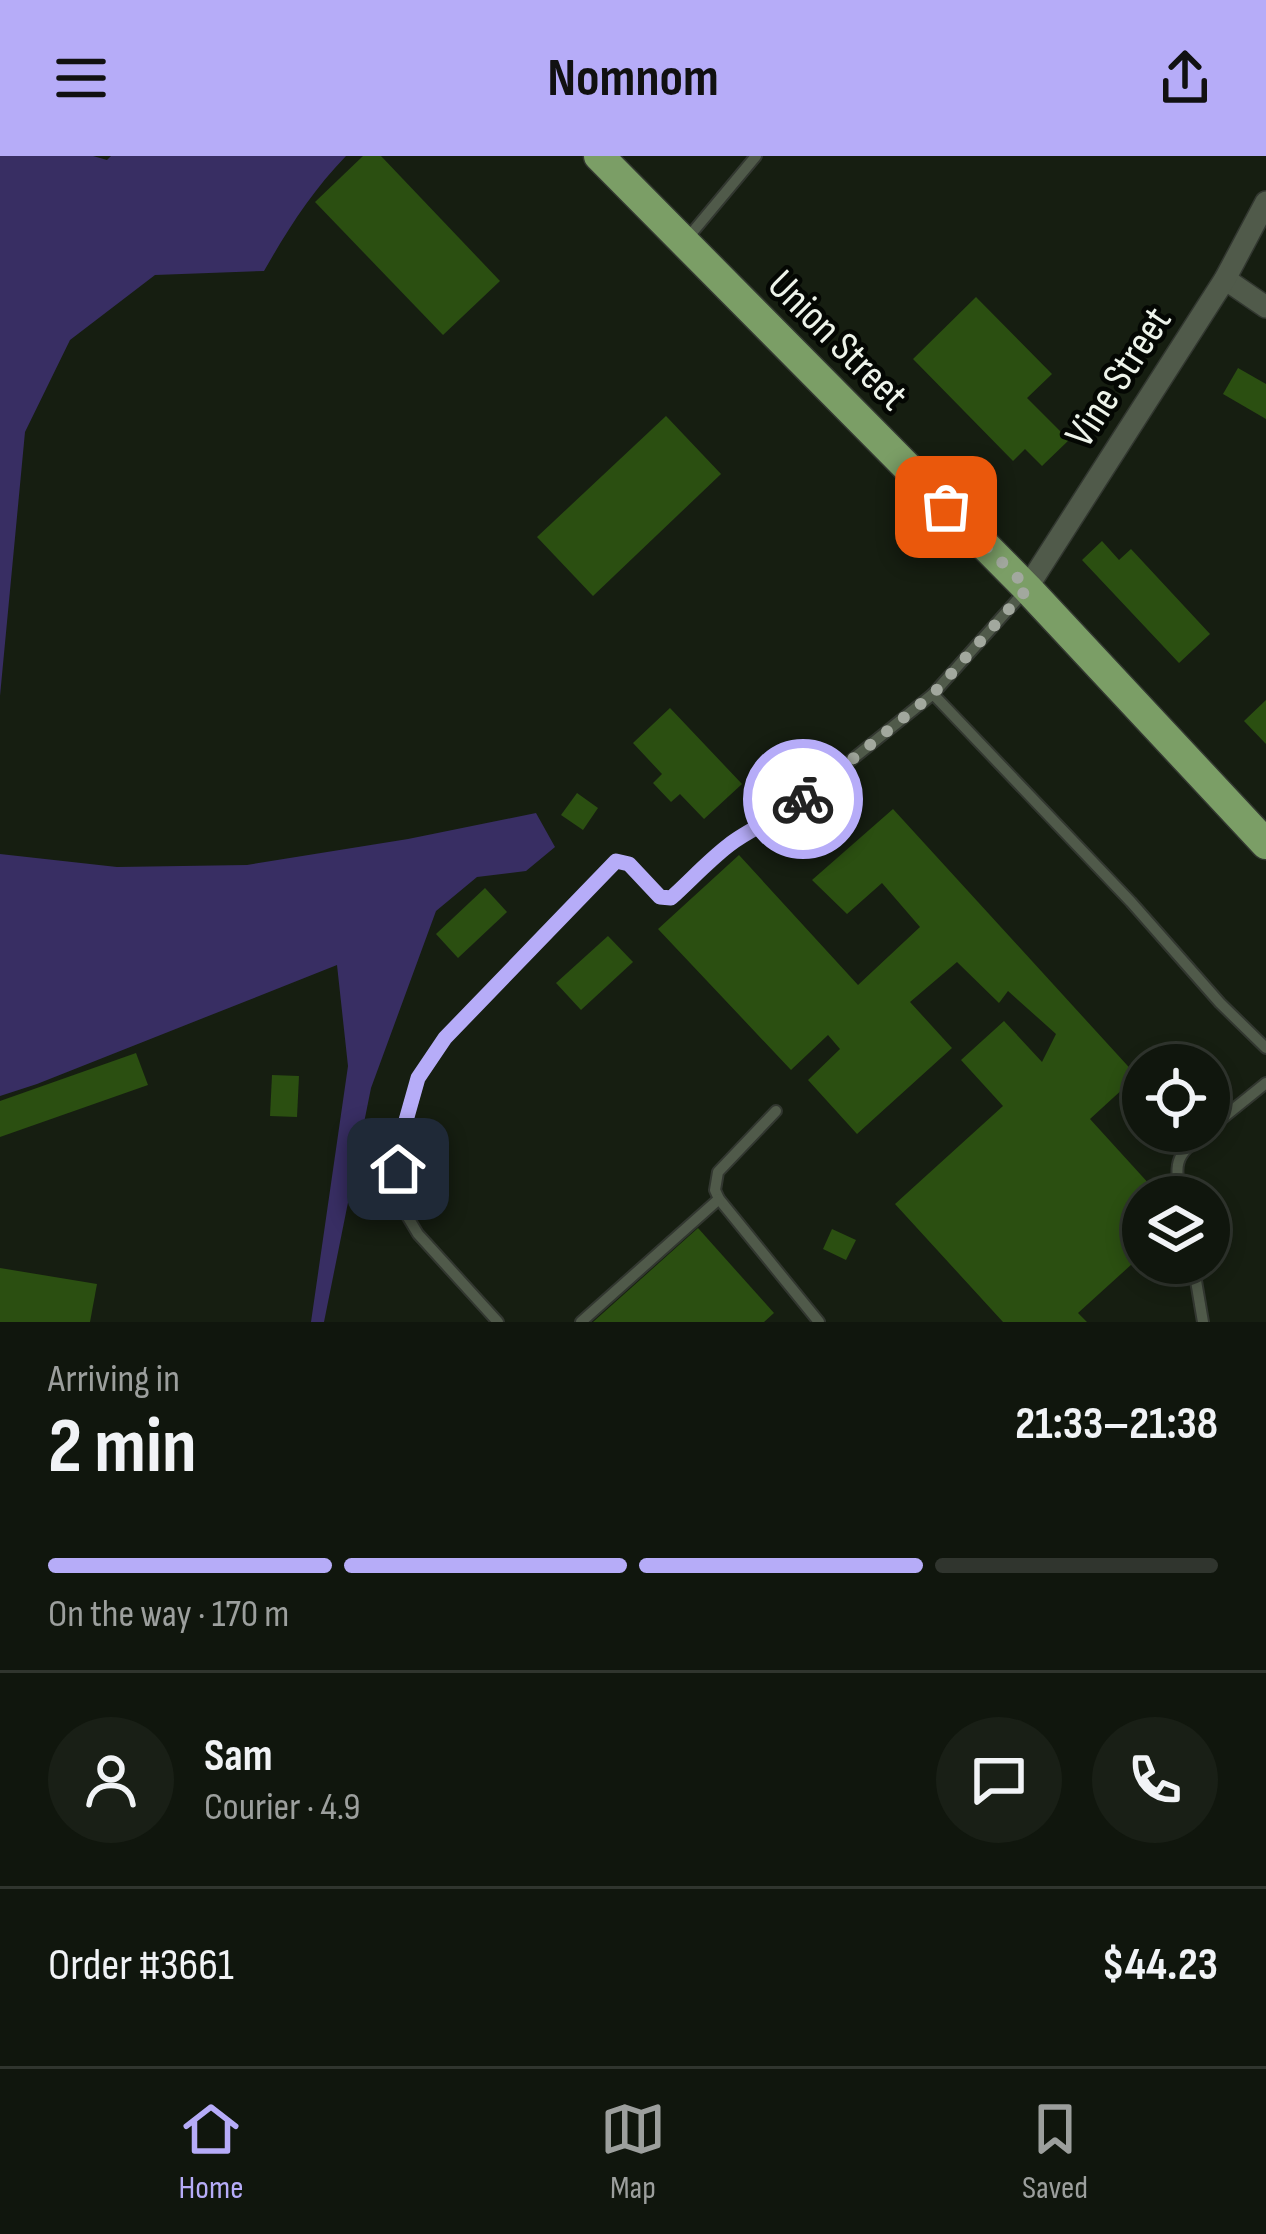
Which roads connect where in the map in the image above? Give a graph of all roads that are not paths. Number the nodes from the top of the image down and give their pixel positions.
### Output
1 (755, 156) edge
2 (601, 157) edge
3 (1266, 202) edge
4 (684, 242) junction
5 (1225, 279) junction
6 (1266, 307) edge
7 (1028, 588) junction
8 (933, 694) junction
9 (1266, 844) edge
10 (1266, 1048) edge
11 (1266, 1083) edge
12 (776, 1111) dead end
13 (1230, 1112) edge
14 (719, 1199) junction
15 (1197, 1284) edge
16 (815, 1321) edge
17 (498, 1322) edge
18 (581, 1322) edge
19 (1204, 1322) edge

1 - 4 lane
2 - 4 main road, Union Street
3 - 5 street, Vine Street
4 - 7 main road, Union Street
5 - 6 street
5 - 7 street, Vine Street
7 - 8 lane
7 - 9 main road, Union Street
8 - 10 lane
8 - 17 lane
11 - 13 lane
12 - 14 lane
14 - 16 lane
14 - 18 lane
15 - 19 lane

